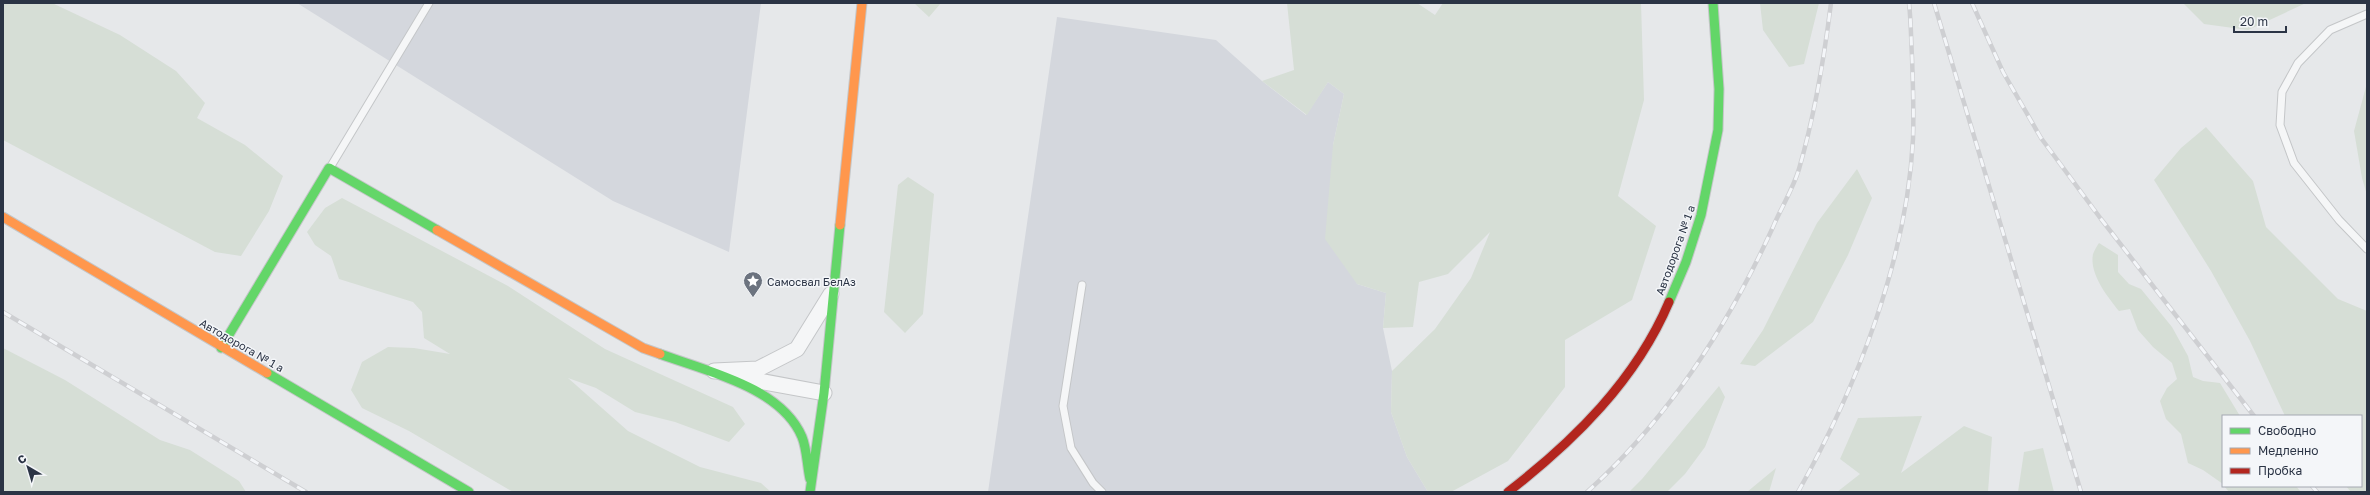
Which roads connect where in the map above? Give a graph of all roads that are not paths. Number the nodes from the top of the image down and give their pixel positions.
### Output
1 (429, 3) edge
2 (862, 3) edge
3 (1713, 3) edge
4 (2367, 14) edge
5 (330, 168) junction
6 (3, 217) edge
7 (2367, 249) edge
8 (1082, 285) dead end
9 (834, 289) junction
10 (221, 348) junction
11 (703, 371) junction
12 (824, 393) junction
13 (810, 489) edge
14 (469, 492) edge
15 (1102, 492) edge
16 (1508, 492) edge

1 - 5 lane
2 - 9 main road
3 - 16 main road, Автодорога № 1 а
4 - 7 lane
5 - 10 main road
5 - 11 main road
6 - 10 main road, Автодорога № 1 а
8 - 15 lane
9 - 11 street
9 - 12 main road
10 - 14 main road, Автодорога № 1 а
11 - 12 street
11 - 13 main road
12 - 13 main road

